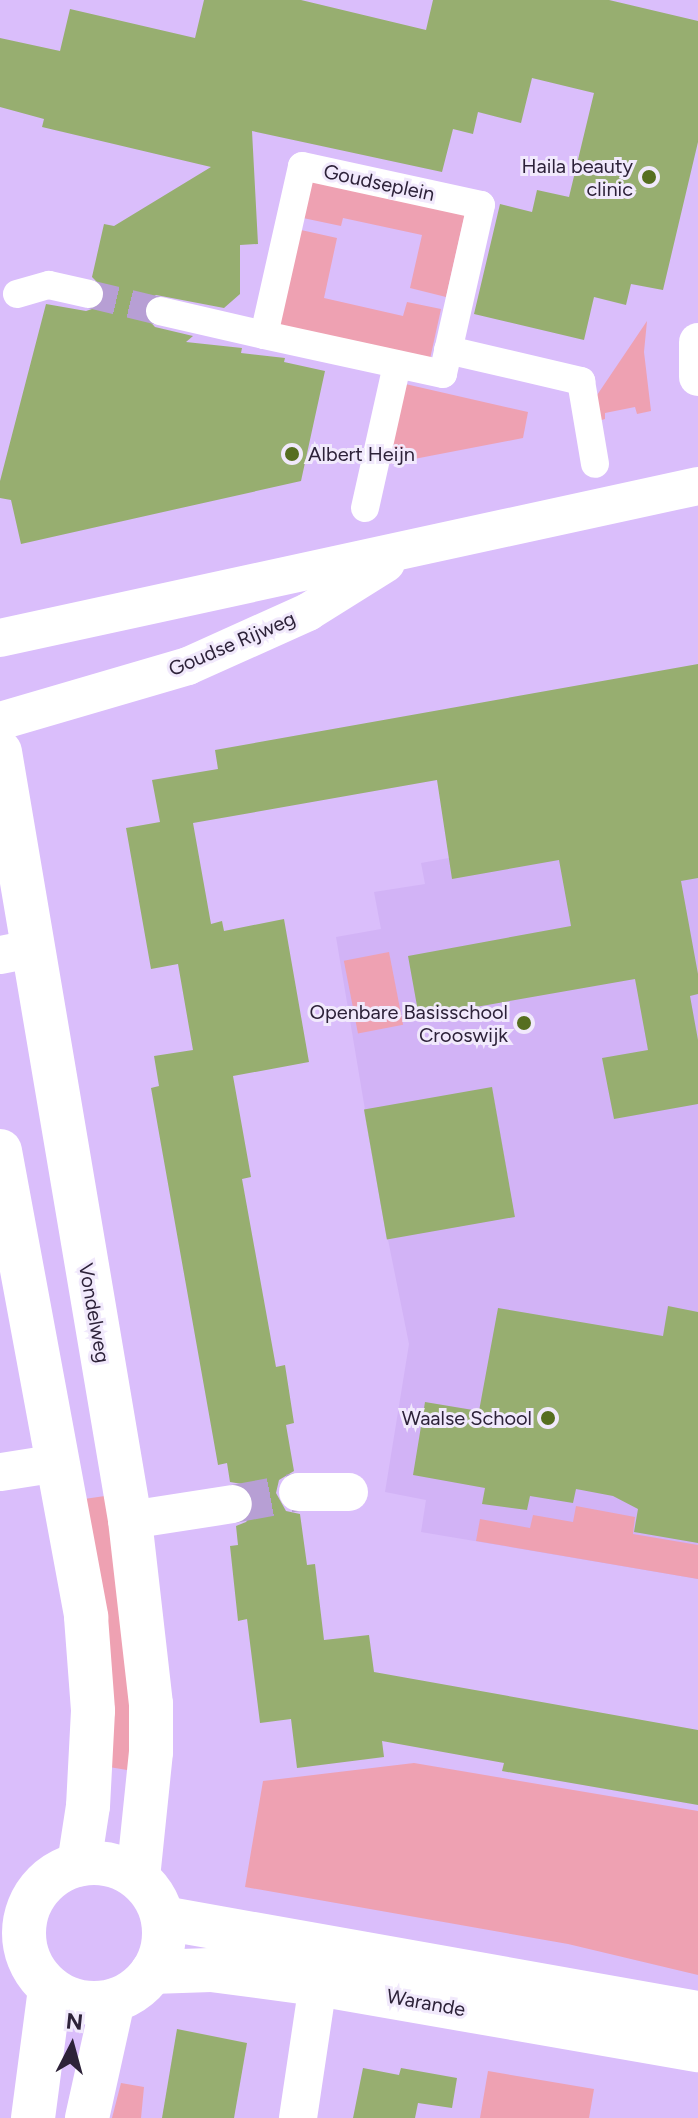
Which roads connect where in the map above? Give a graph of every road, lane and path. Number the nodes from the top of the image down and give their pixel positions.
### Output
1 (17, 294) dead end
2 (89, 294) tunnel mouth
3 (160, 311) tunnel mouth
4 (264, 335) junction
5 (698, 342) edge
6 (448, 350) junction
7 (397, 365) junction
8 (698, 377) edge
9 (595, 464) dead end
10 (698, 486) edge
11 (365, 508) dead end
12 (405, 551) junction
13 (0, 638) edge
14 (0, 721) edge
15 (0, 752) edge
16 (16, 952) edge
17 (0, 1151) edge
18 (58, 1463) junction
19 (1, 1472) edge
20 (298, 1492) tunnel mouth
21 (349, 1492) dead end
22 (233, 1504) tunnel mouth
23 (130, 1520) junction
24 (79, 1864) junction
25 (138, 1877) junction
26 (163, 1918) junction
27 (152, 1972) junction
28 (318, 1984) junction
29 (50, 1988) junction
30 (113, 2001) junction
31 (698, 2013) edge
32 (698, 2050) edge
33 (33, 2118) edge
34 (87, 2118) edge
35 (298, 2118) edge

1 - 2 street
3 - 4 street
4 - 6 street, Goudseplein
4 - 7 street
5 - 8 street
6 - 7 street
6 - 9 street
7 - 11 street
10 - 12 street, Goudse Rijweg
12 - 13 street, Goudse Rijweg
12 - 14 street, Goudse Rijweg
15 - 16 street, Vondelweg
16 - 23 street, Vondelweg
17 - 18 street
18 - 19 street
18 - 24 street
20 - 21 street
22 - 23 street
23 - 25 street, Vondelweg
24 - 25 street
24 - 29 street
25 - 26 street
26 - 27 street
26 - 31 street, Warande
27 - 28 street, Warande
27 - 30 street
28 - 32 street, Warande
28 - 35 street
29 - 30 street
29 - 33 street
30 - 34 street

